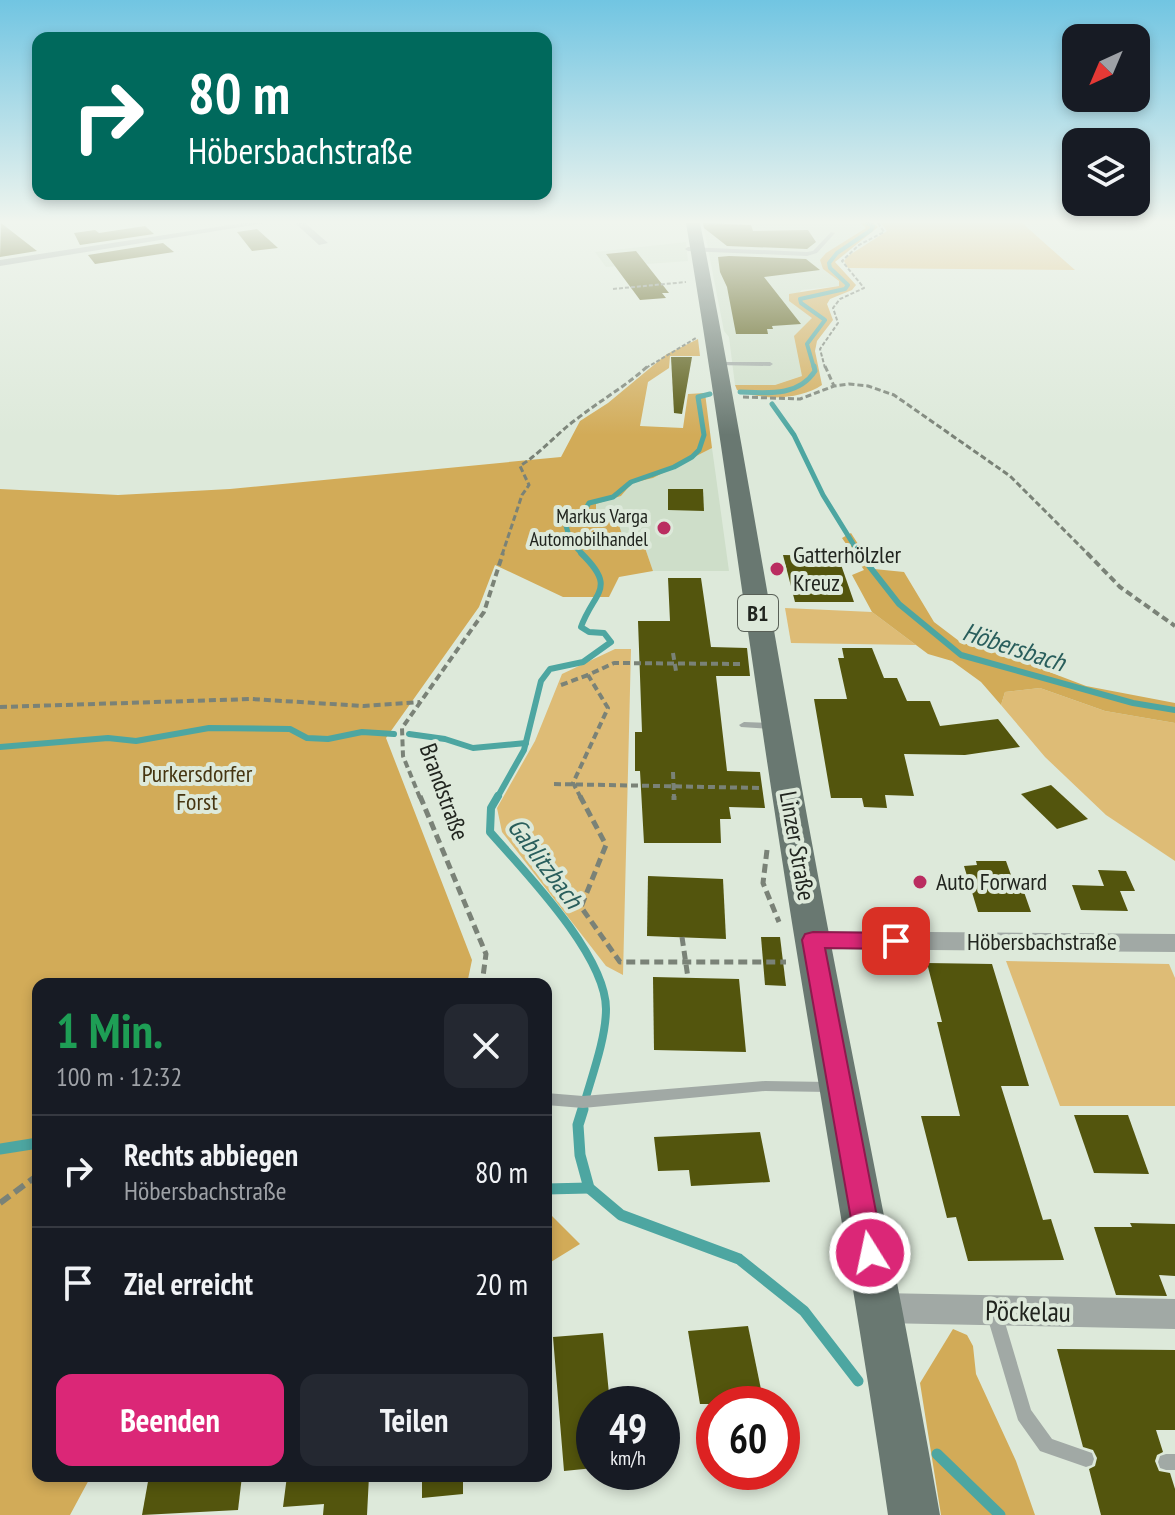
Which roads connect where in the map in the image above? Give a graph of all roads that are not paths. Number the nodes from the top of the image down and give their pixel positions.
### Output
1 (706, 294) edge
2 (718, 363) junction
3 (770, 364) dead end
4 (1175, 943) edge
5 (801, 951) junction
6 (839, 1087) junction
7 (552, 1099) edge
8 (881, 1308) junction
9 (993, 1310) junction
10 (1175, 1314) edge
11 (1086, 1459) dead end
12 (914, 1515) edge

1 - 2 main road, Linzer Straße / B1
2 - 3 lane
2 - 5 main road, Linzer Straße / B1
4 - 5 street, Höbersbachstraße
5 - 6 main road, Linzer Straße / B1
6 - 7 lane
6 - 8 main road, Linzer Straße / B1
8 - 9 street, Pöckelau
8 - 12 main road, Linzer Straße / B1
9 - 10 street, Pöckelau
9 - 11 lane

